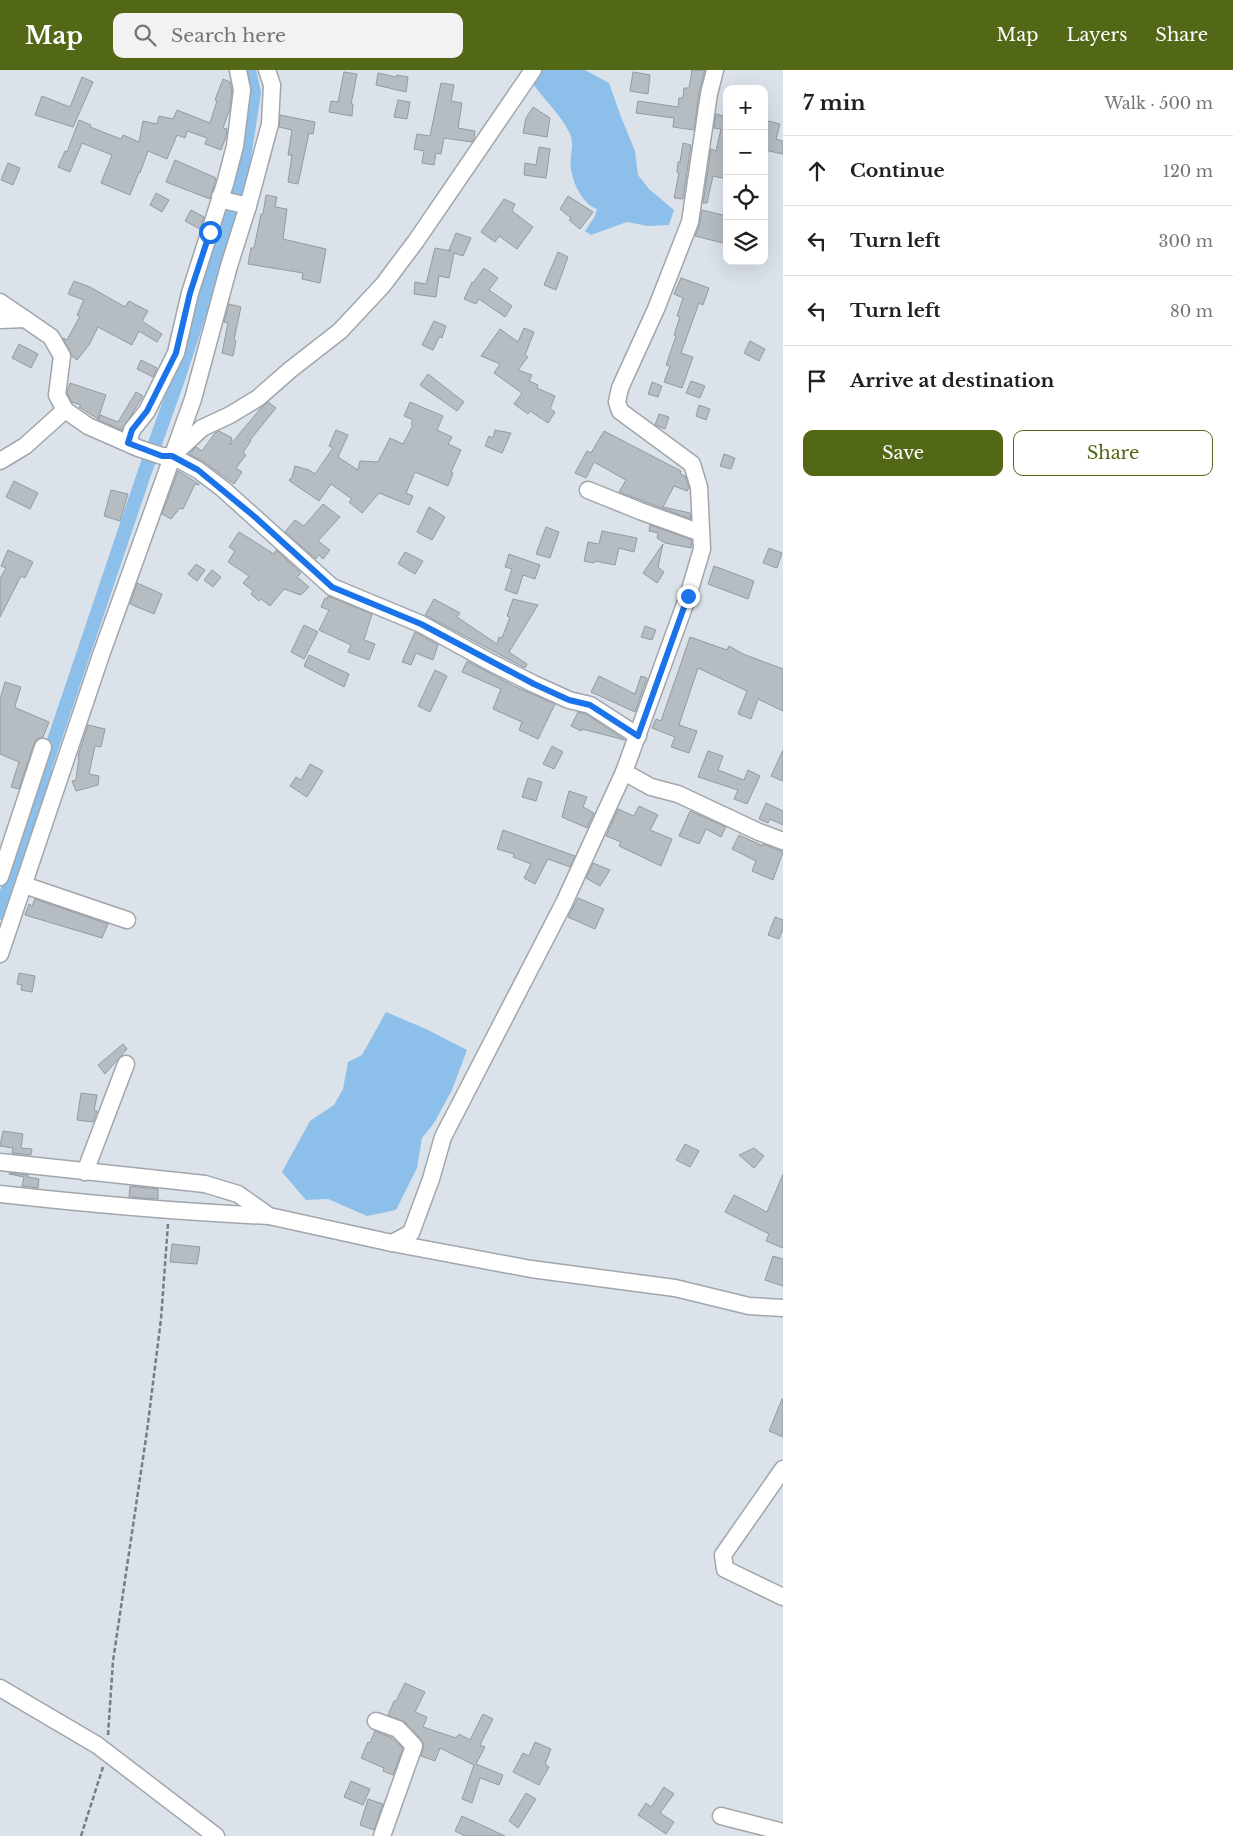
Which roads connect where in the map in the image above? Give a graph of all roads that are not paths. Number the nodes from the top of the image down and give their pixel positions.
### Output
1 (238, 70) edge
2 (267, 70) edge
3 (533, 70) edge
4 (715, 70) edge
5 (232, 202) junction
6 (0, 302) edge
7 (25, 319) junction
8 (0, 320) edge
9 (65, 410) junction
10 (133, 445) junction
11 (167, 456) junction
12 (0, 461) edge
13 (588, 490) dead end
14 (701, 533) junction
15 (638, 736) junction
16 (43, 747) dead end
17 (624, 772) junction
18 (783, 841) edge
19 (0, 877) edge
20 (24, 885) junction
21 (127, 920) dead end
22 (0, 954) edge
23 (126, 1064) dead end
24 (0, 1162) edge
25 (86, 1172) junction
26 (0, 1194) edge
27 (269, 1216) junction
28 (392, 1243) junction
29 (783, 1308) edge
30 (783, 1469) edge
31 (783, 1597) edge
32 (0, 1688) edge
33 (376, 1721) dead end
34 (722, 1816) dead end
35 (783, 1832) edge
36 (216, 1836) edge
37 (382, 1836) edge

1 - 5 street
2 - 5 street
3 - 11 street
4 - 14 street
5 - 10 street
5 - 11 street
6 - 7 street
7 - 8 street
7 - 9 street
9 - 10 street
9 - 12 street
10 - 11 street
11 - 15 street
11 - 20 street
13 - 14 street
14 - 15 street
15 - 17 street
16 - 19 street
17 - 18 street
17 - 28 street
20 - 21 street
20 - 22 street
23 - 25 street
24 - 25 street
25 - 27 street
26 - 27 street
27 - 28 street
28 - 29 street
30 - 31 street
32 - 36 street
33 - 37 street
34 - 35 street

